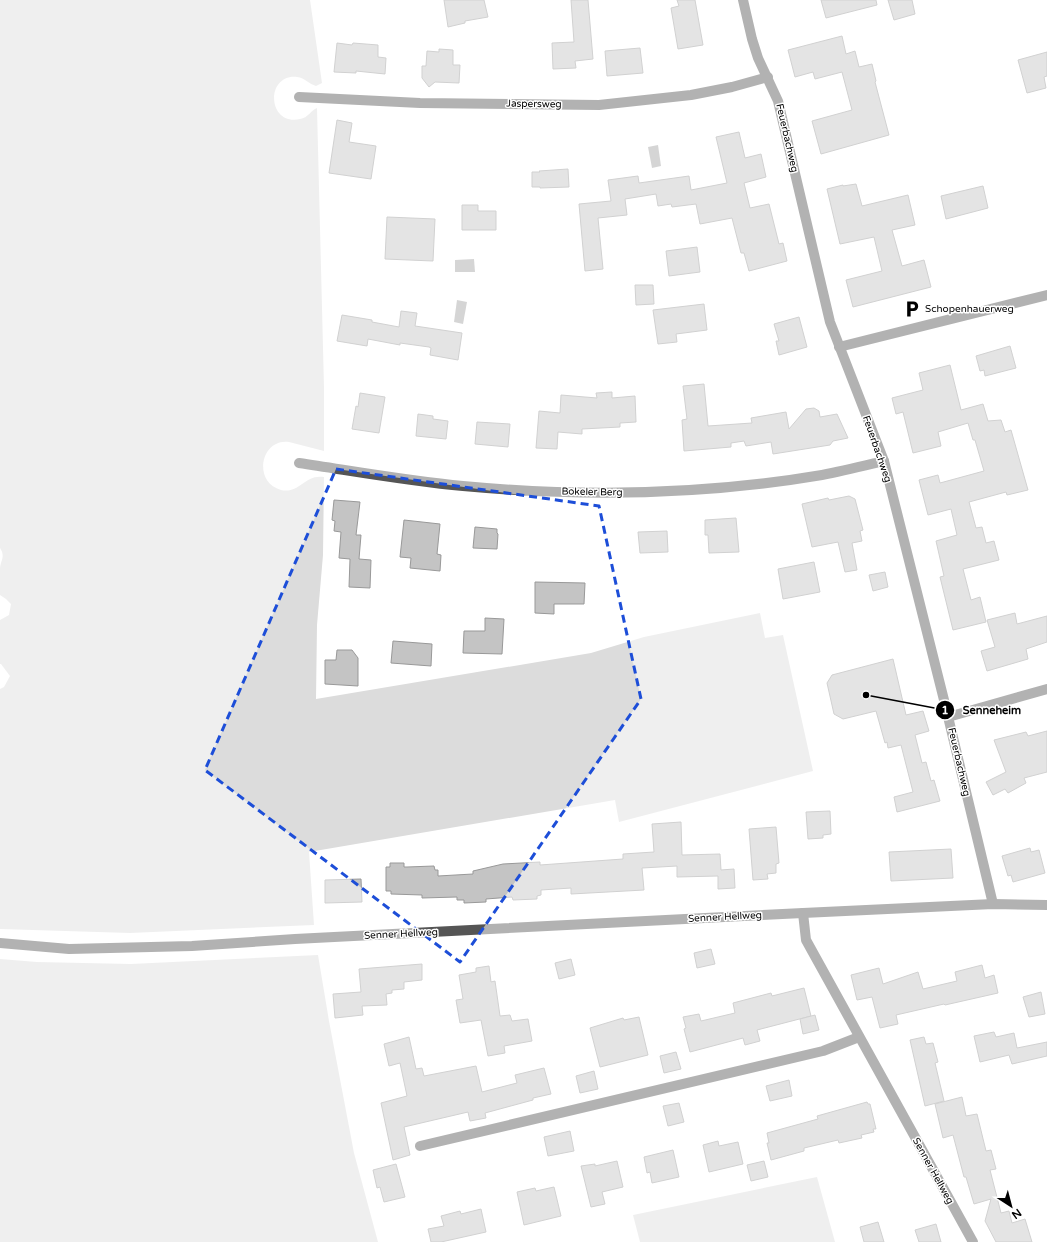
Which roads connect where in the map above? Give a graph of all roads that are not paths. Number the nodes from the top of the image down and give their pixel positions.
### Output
1 (743, 0) edge
2 (768, 77) junction
3 (299, 97) dead end
4 (1047, 295) edge
5 (839, 347) junction
6 (884, 461) junction
7 (299, 463) dead end
8 (1047, 689) edge
9 (948, 717) junction
10 (993, 904) junction
11 (1047, 905) edge
12 (803, 912) junction
13 (0, 943) edge
14 (858, 1037) junction
15 (420, 1146) dead end
16 (973, 1242) edge

1 - 2 street, Feuerbachweg
2 - 3 street, Jaspersweg
2 - 5 street, Feuerbachweg
4 - 5 street
5 - 6 street, Feuerbachweg
6 - 7 street, Bokeler Berg
6 - 9 street, Feuerbachweg
8 - 9 street
9 - 10 street, Feuerbachweg
10 - 11 street, Senner Hellweg
10 - 12 street, Senner Hellweg
12 - 13 street, Senner Hellweg
12 - 14 street, Senner Hellweg
14 - 15 street
14 - 16 street, Senner Hellweg

